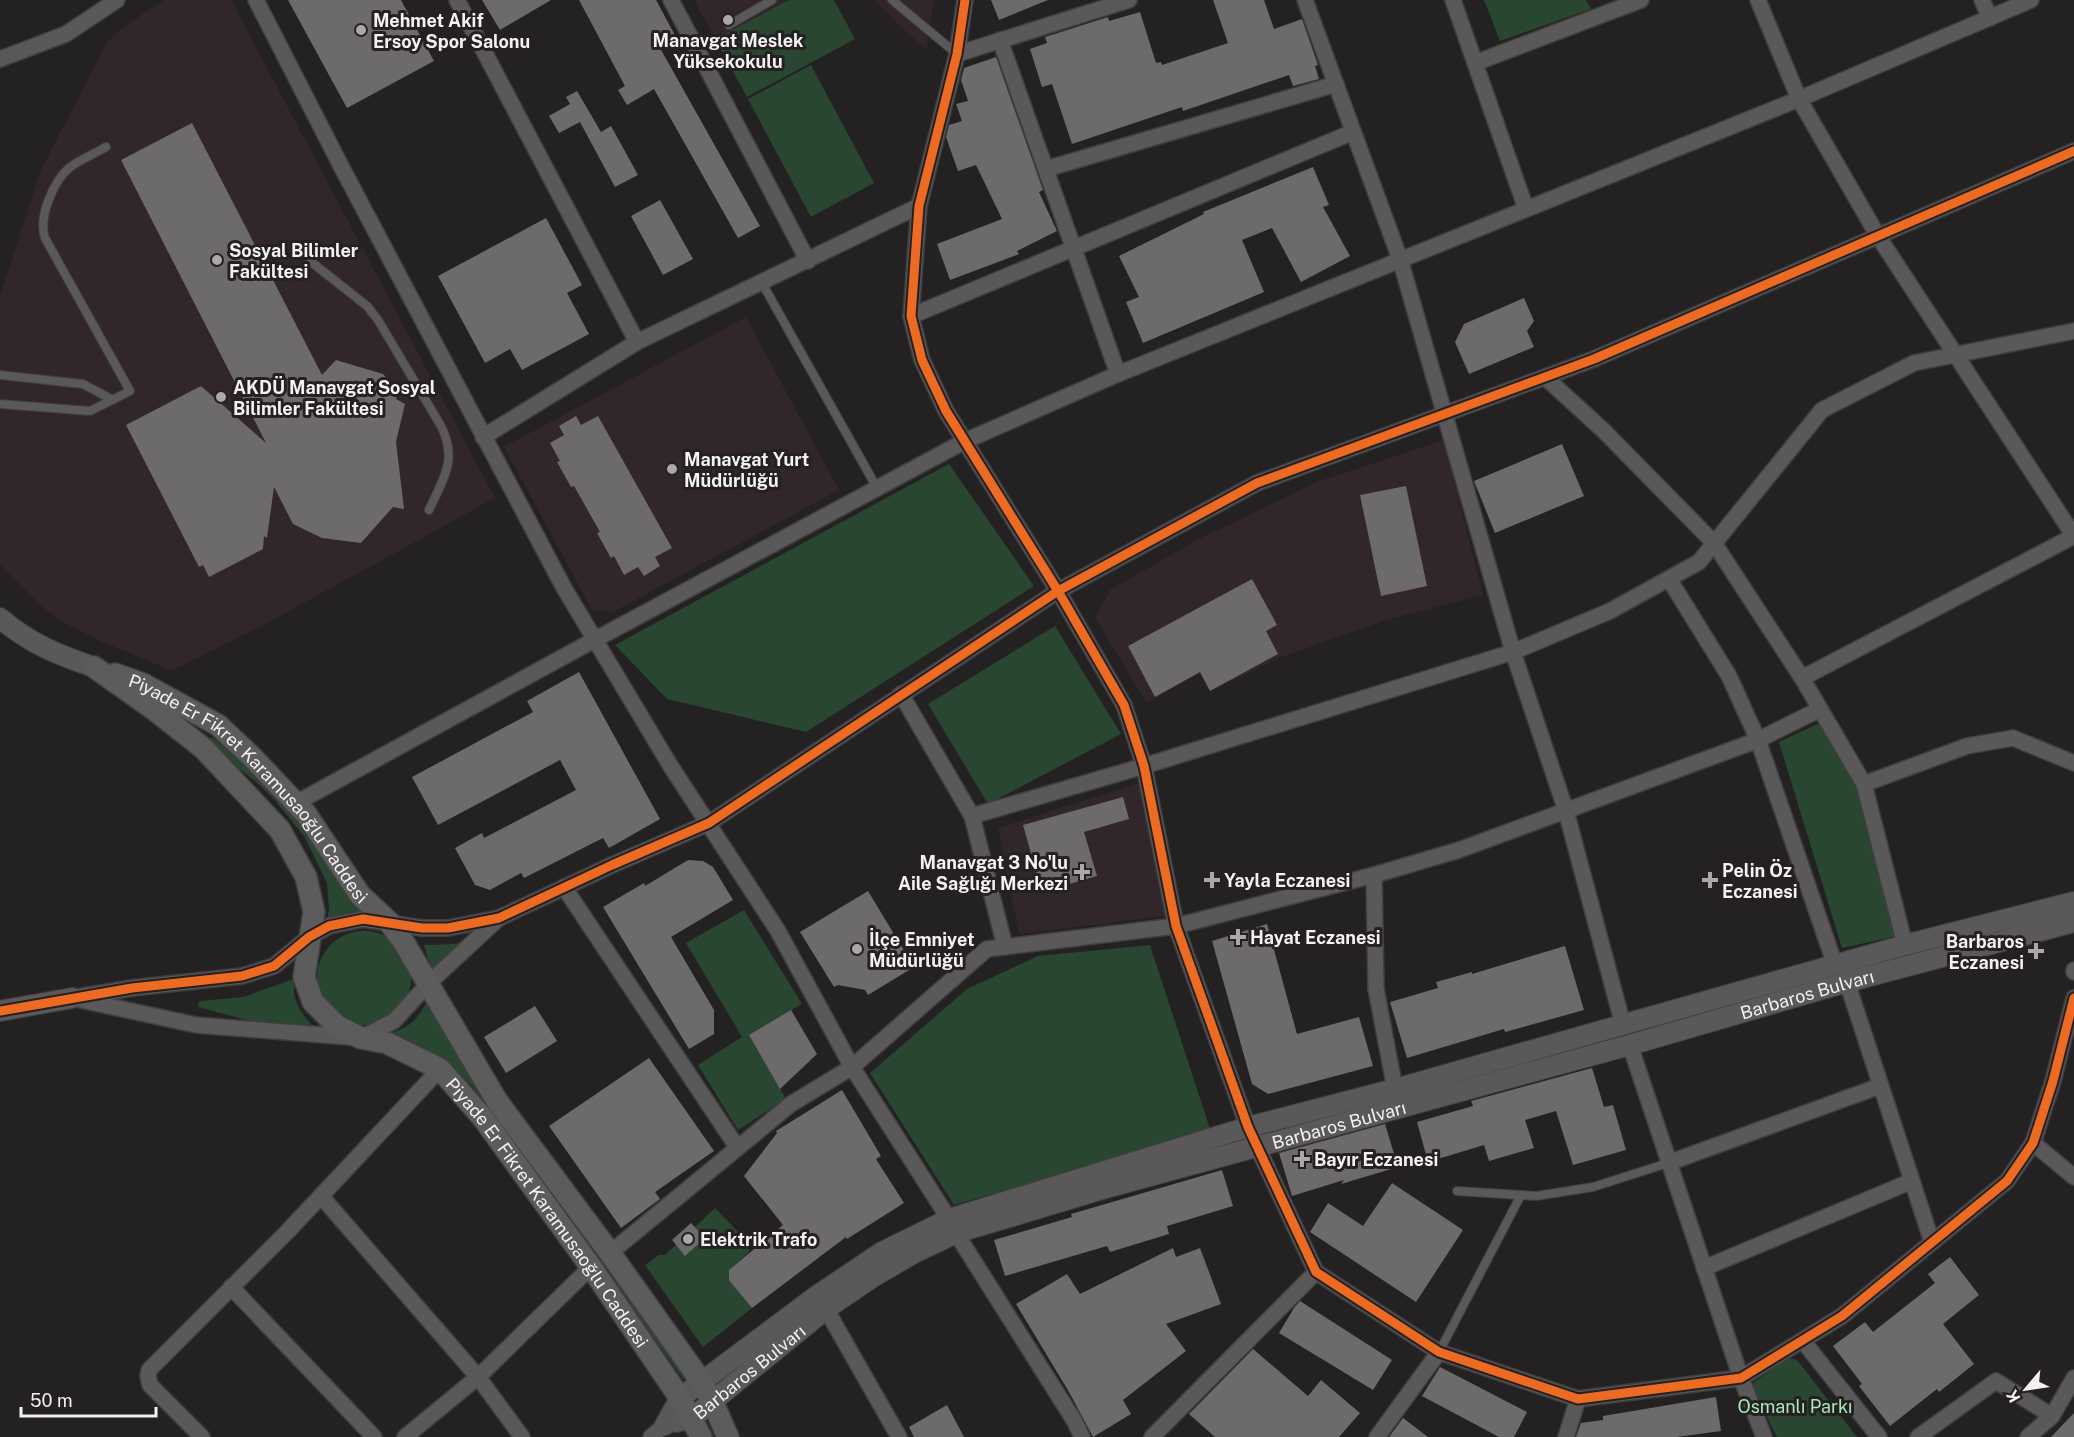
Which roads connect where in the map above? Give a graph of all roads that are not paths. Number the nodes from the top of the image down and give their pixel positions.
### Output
1 (117, 0) edge
2 (256, 0) edge
3 (457, 0) edge
4 (671, 0) edge
5 (772, 0) edge
6 (892, 0) edge
7 (966, 0) edge
8 (1129, 0) edge
9 (1305, 0) edge
10 (1453, 0) edge
11 (1641, 0) edge
12 (1758, 0) edge
13 (1982, 0) edge
14 (2031, 0) edge
15 (1603, 7) edge
16 (1990, 18) junction
17 (729, 25) dead end
18 (1000, 40) junction
19 (957, 54) junction
20 (0, 59) edge
21 (1475, 63) junction
22 (1336, 84) junction
23 (1799, 99) junction
24 (1353, 132) junction
25 (106, 147) dead end
26 (2074, 151) edge
27 (1046, 170) junction
28 (919, 206) junction
29 (1526, 208) junction
30 (1878, 236) junction
31 (1074, 249) junction
32 (1400, 259) junction
33 (310, 261) dead end
34 (808, 261) junction
35 (762, 283) junction
36 (911, 316) junction
37 (2074, 331) edge
38 (637, 342) junction
39 (1956, 355) junction
40 (1118, 374) junction
41 (0, 375) edge
42 (1546, 378) junction
43 (112, 400) junction
44 (0, 404) edge
45 (1445, 414) junction
46 (483, 437) junction
47 (965, 441) junction
48 (877, 489) junction
49 (429, 510) dead end
50 (2074, 536) edge
51 (1714, 543) junction
52 (1668, 579) junction
53 (1058, 591) junction
54 (0, 618) edge
55 (596, 639) junction
56 (1512, 652) junction
57 (94, 667) junction
58 (1802, 678) junction
59 (901, 694) junction
60 (1820, 709) junction
61 (1758, 740) junction
62 (2074, 763) edge
63 (1144, 766) junction
64 (1864, 784) junction
65 (296, 803) junction
66 (1566, 811) junction
67 (972, 816) junction
68 (709, 823) junction
69 (1374, 875) junction
70 (564, 887) junction
71 (2074, 903) edge
72 (500, 918) junction
73 (389, 921) junction
74 (2074, 922) edge
75 (1176, 926) junction
76 (309, 938) junction
77 (1905, 945) junction
78 (1005, 947) junction
79 (1835, 965) junction
80 (1847, 982) junction
81 (429, 983) junction
82 (72, 998) junction
83 (2074, 998) edge
84 (0, 1011) edge
85 (1623, 1025) junction
86 (361, 1038) junction
87 (1630, 1046) junction
88 (852, 1067) junction
89 (440, 1069) junction
90 (1880, 1086) junction
91 (1395, 1089) junction
92 (1248, 1127) junction
93 (2033, 1143) junction
94 (737, 1147) junction
95 (1256, 1148) junction
96 (1668, 1163) junction
97 (2074, 1177) edge
98 (1912, 1181) junction
99 (1457, 1191) dead end
100 (1521, 1195) junction
101 (321, 1196) junction
102 (952, 1226) junction
103 (1932, 1242) junction
104 (610, 1253) junction
105 (591, 1267) junction
106 (1704, 1268) junction
107 (1316, 1272) junction
108 (231, 1287) junction
109 (826, 1309) junction
110 (1803, 1341) junction
111 (1439, 1352) junction
112 (478, 1377) junction
113 (1741, 1378) junction
114 (2074, 1378) edge
115 (701, 1381) junction
116 (680, 1398) junction
117 (1578, 1399) junction
118 (713, 1402) junction
119 (2052, 1416) junction
120 (697, 1427) edge
121 (658, 1431) edge
122 (202, 1437) edge
123 (374, 1437) edge
124 (405, 1437) edge
125 (522, 1437) edge
126 (728, 1437) edge
127 (899, 1437) edge
128 (1082, 1437) edge
129 (1152, 1437) edge
130 (1377, 1437) edge
131 (1566, 1437) edge
132 (1764, 1437) edge
133 (1879, 1437) edge
134 (1918, 1437) edge
135 (2028, 1437) edge

1 - 20 street
2 - 46 street
3 - 38 street
4 - 34 street
5 - 17 lane
6 - 19 lane
7 - 19 street
8 - 18 street
9 - 22 street
10 - 21 street
11 - 15 street
12 - 23 street
13 - 16 street
14 - 16 street
15 - 21 street
16 - 23 street
18 - 19 street
18 - 27 street
19 - 28 street
21 - 29 street
22 - 24 street
22 - 27 street
23 - 29 street
23 - 30 street
24 - 31 street
24 - 32 street
25 - 43 lane
26 - 30 street
27 - 31 street
28 - 34 street
28 - 36 street
29 - 32 street
30 - 39 street
30 - 42 street
31 - 36 street
31 - 40 street
32 - 40 street
32 - 45 street
33 - 49 lane
34 - 35 street
35 - 38 street
35 - 48 lane
36 - 47 street
37 - 39 street
38 - 46 street
39 - 50 street
39 - 51 street
40 - 47 street
41 - 43 lane
42 - 45 street
42 - 51 street
43 - 44 lane
45 - 53 street
45 - 56 street
46 - 55 street
47 - 48 street
47 - 53 street
48 - 55 street
50 - 58 street
51 - 52 street
51 - 58 street
52 - 56 street
52 - 61 street
53 - 59 street
53 - 63 street
54 - 57 street, Piyade Er Fikret Karamusaoğlu Caddesi
55 - 65 street
55 - 68 street
56 - 63 street
56 - 66 street
57 - 65 main road, Piyade Er Fikret Karamusaoğlu Caddesi
57 - 76 main road, Piyade Er Fikret Karamusaoğlu Caddesi
58 - 60 street
59 - 67 street
59 - 68 street
60 - 61 street
60 - 64 street
61 - 66 street
61 - 79 street
62 - 64 street
63 - 67 street
63 - 75 street
64 - 77 street
65 - 73 main road, Piyade Er Fikret Karamusaoğlu Caddesi
66 - 69 street
66 - 85 street
67 - 78 street
68 - 70 street
68 - 88 street
69 - 75 street
69 - 91 street
70 - 72 street
70 - 94 street
71 - 77 street, Barbaros Bulvarı
72 - 73 street
72 - 81 street
73 - 76 street
73 - 81 main road, Piyade Er Fikret Karamusaoğlu Caddesi
74 - 80 street, Barbaros Bulvarı
75 - 78 street
75 - 92 street
76 - 82 street
76 - 86 main road, Piyade Er Fikret Karamusaoğlu Caddesi
77 - 79 street, Barbaros Bulvarı
78 - 88 street
79 - 85 street, Barbaros Bulvarı
80 - 87 street, Barbaros Bulvarı
80 - 90 street
81 - 86 street
81 - 104 main road, Piyade Er Fikret Karamusaoğlu Caddesi
82 - 84 street
82 - 86 street
83 - 93 street
85 - 91 street, Barbaros Bulvarı
86 - 89 main road, Piyade Er Fikret Karamusaoğlu Caddesi
87 - 95 street, Barbaros Bulvarı
87 - 96 street
88 - 94 street
88 - 102 street
89 - 101 street
89 - 105 main road, Piyade Er Fikret Karamusaoğlu Caddesi
90 - 96 street
90 - 98 street
91 - 92 street, Barbaros Bulvarı
92 - 95 street
92 - 102 street, Barbaros Bulvarı
93 - 97 street
93 - 103 street
94 - 104 street
95 - 102 street, Barbaros Bulvarı
95 - 107 street
96 - 100 lane
96 - 106 street
98 - 103 street
98 - 106 street
99 - 100 lane
100 - 111 lane
101 - 108 street
101 - 112 street
102 - 109 street, Barbaros Bulvarı
102 - 115 street, Barbaros Bulvarı
102 - 128 street
103 - 110 street
104 - 115 main road, Piyade Er Fikret Karamusaoğlu Caddesi
105 - 112 street
105 - 116 main road, Piyade Er Fikret Karamusaoğlu Caddesi
106 - 113 street
107 - 111 street
107 - 129 street
108 - 122 street
108 - 123 street
109 - 118 street, Barbaros Bulvarı
109 - 127 street
110 - 113 street
110 - 133 street
111 - 117 street
111 - 130 street
112 - 124 street
112 - 125 street
113 - 117 street
113 - 132 street
114 - 119 street
115 - 116 street, Barbaros Bulvarı
115 - 118 main road, Piyade Er Fikret Karamusaoğlu Caddesi
116 - 120 main road, Piyade Er Fikret Karamusaoğlu Caddesi
116 - 121 street, Barbaros Bulvarı
117 - 131 street
118 - 120 street, Barbaros Bulvarı
118 - 126 main road, Piyade Er Fikret Karamusaoğlu Caddesi
119 - 134 street
119 - 135 street
120 - 121 street, Barbaros Bulvarı

